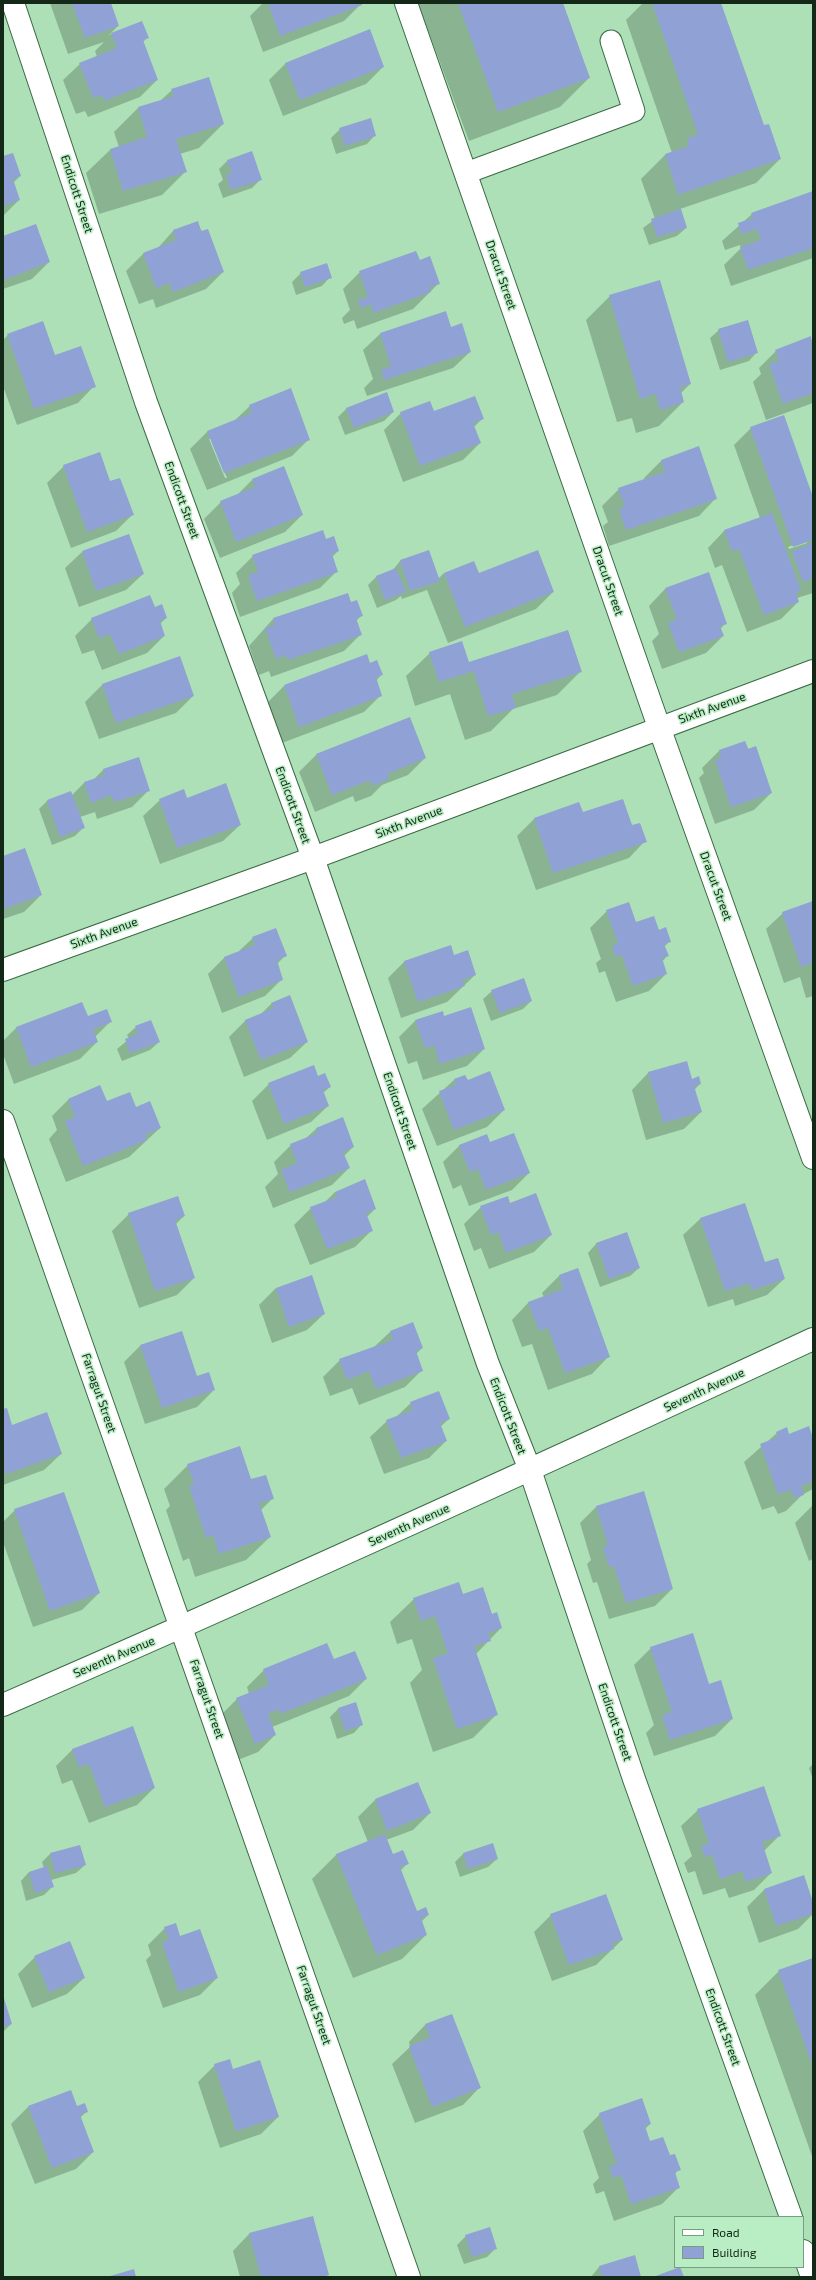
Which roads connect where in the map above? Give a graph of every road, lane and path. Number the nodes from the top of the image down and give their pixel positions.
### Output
1 (13, 3) edge
2 (406, 3) edge
3 (611, 41) dead end
4 (466, 173) junction
5 (813, 671) edge
6 (659, 727) junction
7 (313, 858) junction
8 (3, 970) edge
9 (3, 1121) edge
10 (813, 1158) edge
11 (813, 1339) edge
12 (530, 1470) junction
13 (182, 1628) junction
14 (3, 1705) edge
15 (791, 2216) edge
16 (804, 2254) edge
17 (410, 2277) edge
18 (812, 2277) edge

1 - 7 street, Endicott Street
2 - 4 street, Dracut Street
3 - 4 lane
4 - 6 street, Dracut Street
5 - 6 street, Sixth Avenue
6 - 7 street, Sixth Avenue
6 - 10 street, Dracut Street
7 - 8 street, Sixth Avenue
7 - 12 street, Endicott Street
9 - 13 street, Farragut Street
11 - 12 street, Seventh Avenue
12 - 13 street, Seventh Avenue
12 - 15 street, Endicott Street
13 - 14 street, Seventh Avenue
13 - 17 street, Farragut Street
16 - 18 street

